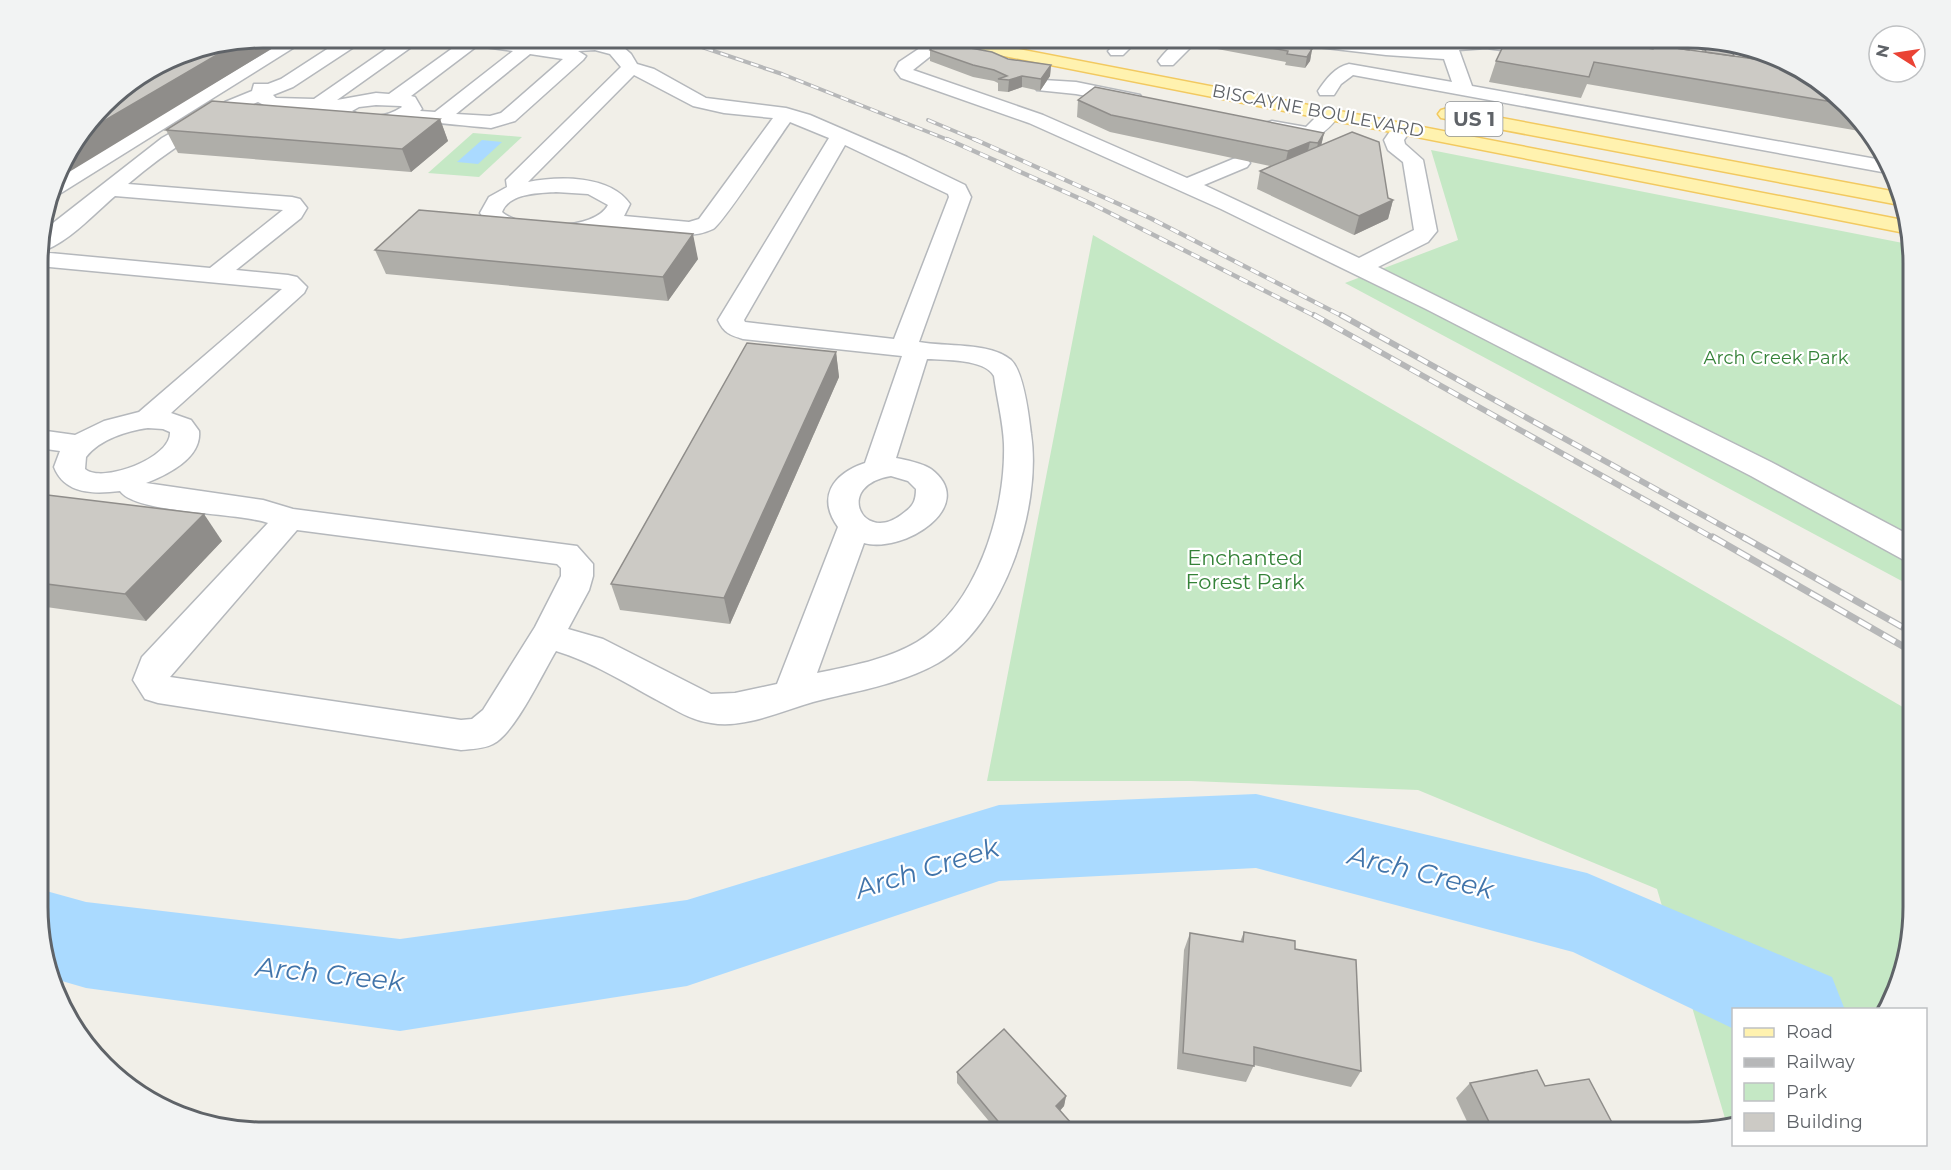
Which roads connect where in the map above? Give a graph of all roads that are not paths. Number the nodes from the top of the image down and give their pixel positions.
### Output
1 (284, 48) edge
2 (318, 48) edge
3 (334, 48) edge
4 (400, 48) edge
5 (464, 48) edge
6 (530, 48) edge
7 (554, 48) edge
8 (610, 48) edge
9 (928, 48) edge
10 (992, 48) edge
11 (1101, 48) edge
12 (1182, 48) edge
13 (1312, 48) edge
14 (1369, 48) edge
15 (1451, 48) edge
16 (1518, 48) edge
17 (538, 49) junction
18 (1138, 50) edge
19 (1570, 53) edge
20 (1452, 54) junction
21 (577, 56) junction
22 (1167, 61) junction
23 (1190, 65) dead end
24 (630, 68) junction
25 (1093, 68) junction
26 (1349, 69) junction
27 (1128, 75) junction
28 (1044, 86) edge
29 (1304, 87) dead end
30 (1076, 88) junction
31 (1464, 90) junction
32 (1327, 91) junction
33 (1020, 92) edge
34 (261, 93) junction
35 (1107, 94) junction
36 (1348, 95) dead end
37 (395, 99) junction
38 (987, 102) junction
39 (1152, 103) edge
40 (319, 104) junction
41 (345, 106) junction
42 (1425, 110) dead end
43 (1322, 112) junction
44 (786, 114) junction
45 (405, 116) junction
46 (1595, 116) junction
47 (438, 119) junction
48 (1036, 119) junction
49 (1254, 123) edge
50 (1402, 128) junction
51 (841, 135) junction
52 (1588, 140) junction
53 (1875, 157) edge
54 (1240, 164) edge
55 (64, 181) edge
56 (1187, 185) junction
57 (108, 189) junction
58 (518, 190) junction
59 (1893, 198) edge
60 (606, 221) junction
61 (1900, 226) edge
62 (50, 238) edge
63 (48, 260) edge
64 (1359, 267) junction
65 (215, 275) junction
66 (910, 348) junction
67 (148, 419) junction
68 (48, 440) edge
69 (82, 445) junction
70 (878, 467) junction
71 (127, 479) junction
72 (290, 519) junction
73 (854, 526) junction
74 (1903, 546) edge
75 (546, 636) junction
76 (791, 694) junction

1 - 55 street
2 - 34 street
3 - 34 street
4 - 40 street
5 - 37 street
6 - 17 street
7 - 17 street
8 - 24 street
9 - 38 street
10 - 25 main road, BISCAYNE BOULEVARD / US 1
11 - 18 main road, BISCAYNE BOULEVARD
12 - 22 street
13 - 26 street
14 - 20 street
15 - 20 street
16 - 19 street
17 - 21 street
17 - 47 street
18 - 22 main road, BISCAYNE BOULEVARD
20 - 31 street
21 - 24 street
21 - 47 street
22 - 23 main road, BISCAYNE BOULEVARD
24 - 44 street
24 - 58 street
25 - 27 main road, BISCAYNE BOULEVARD / US 1
25 - 30 street
26 - 31 street
26 - 32 street
27 - 35 street
27 - 43 main road, BISCAYNE BOULEVARD / US 1
28 - 30 street
29 - 32 main road, BISCAYNE BOULEVARD
30 - 35 street
30 - 48 street
31 - 46 street
32 - 36 main road, BISCAYNE BOULEVARD
32 - 43 main road
33 - 38 street
34 - 40 street
34 - 57 street
35 - 39 street
37 - 41 street
37 - 45 street
38 - 48 street
40 - 41 street
41 - 45 street
42 - 52 main road, BISCAYNE BOULEVARD / US 1
43 - 49 street
43 - 50 main road, BISCAYNE BOULEVARD / US 1
44 - 51 street
44 - 60 street
45 - 47 street
46 - 52 street
46 - 53 street
48 - 56 street
50 - 61 main road, BISCAYNE BOULEVARD / US 1
50 - 64 street
51 - 66 street
51 - 66 street
52 - 59 main road, BISCAYNE BOULEVARD / US 1
54 - 56 street
56 - 64 street
57 - 62 street
57 - 65 street
58 - 60 street
58 - 60 street
63 - 65 street
64 - 74 street
65 - 67 street
66 - 70 street
66 - 76 street
67 - 69 street
67 - 71 street
68 - 69 street
69 - 71 street
70 - 73 street
70 - 73 street
71 - 72 street
72 - 75 street
72 - 75 street
73 - 76 street
75 - 76 street

